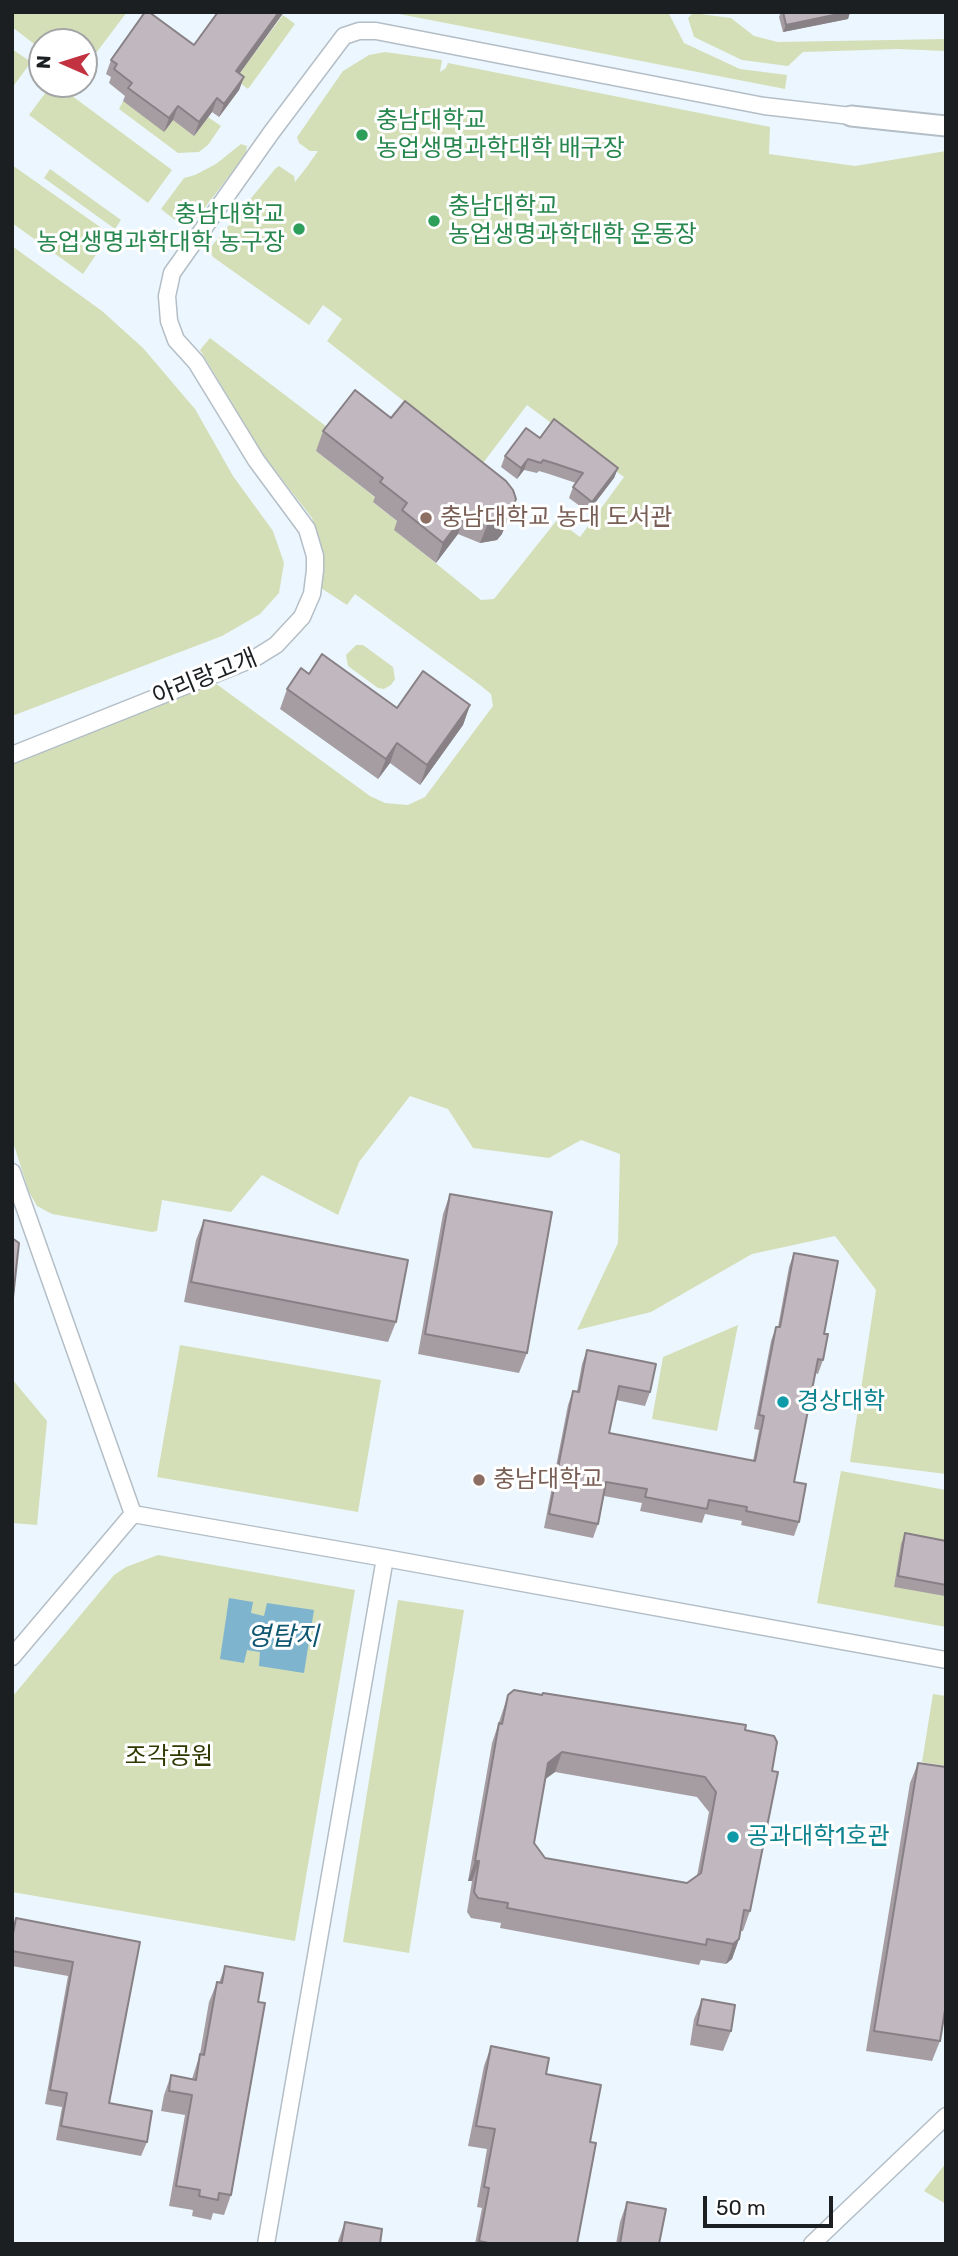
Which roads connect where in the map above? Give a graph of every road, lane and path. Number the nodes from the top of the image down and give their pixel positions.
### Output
1 (851, 116) joint
2 (946, 126) edge
3 (12, 755) edge
4 (12, 1172) edge
5 (20, 1218) edge
6 (133, 1514) junction
7 (385, 1558) junction
8 (12, 1657) edge
9 (946, 1660) edge
10 (946, 2116) edge
11 (266, 2244) edge
12 (813, 2244) edge

1 - 2 street
1 - 3 street, 아리랑고개
4 - 5 street
5 - 6 street
6 - 7 street
6 - 8 street
7 - 9 street
7 - 11 street
10 - 12 street

